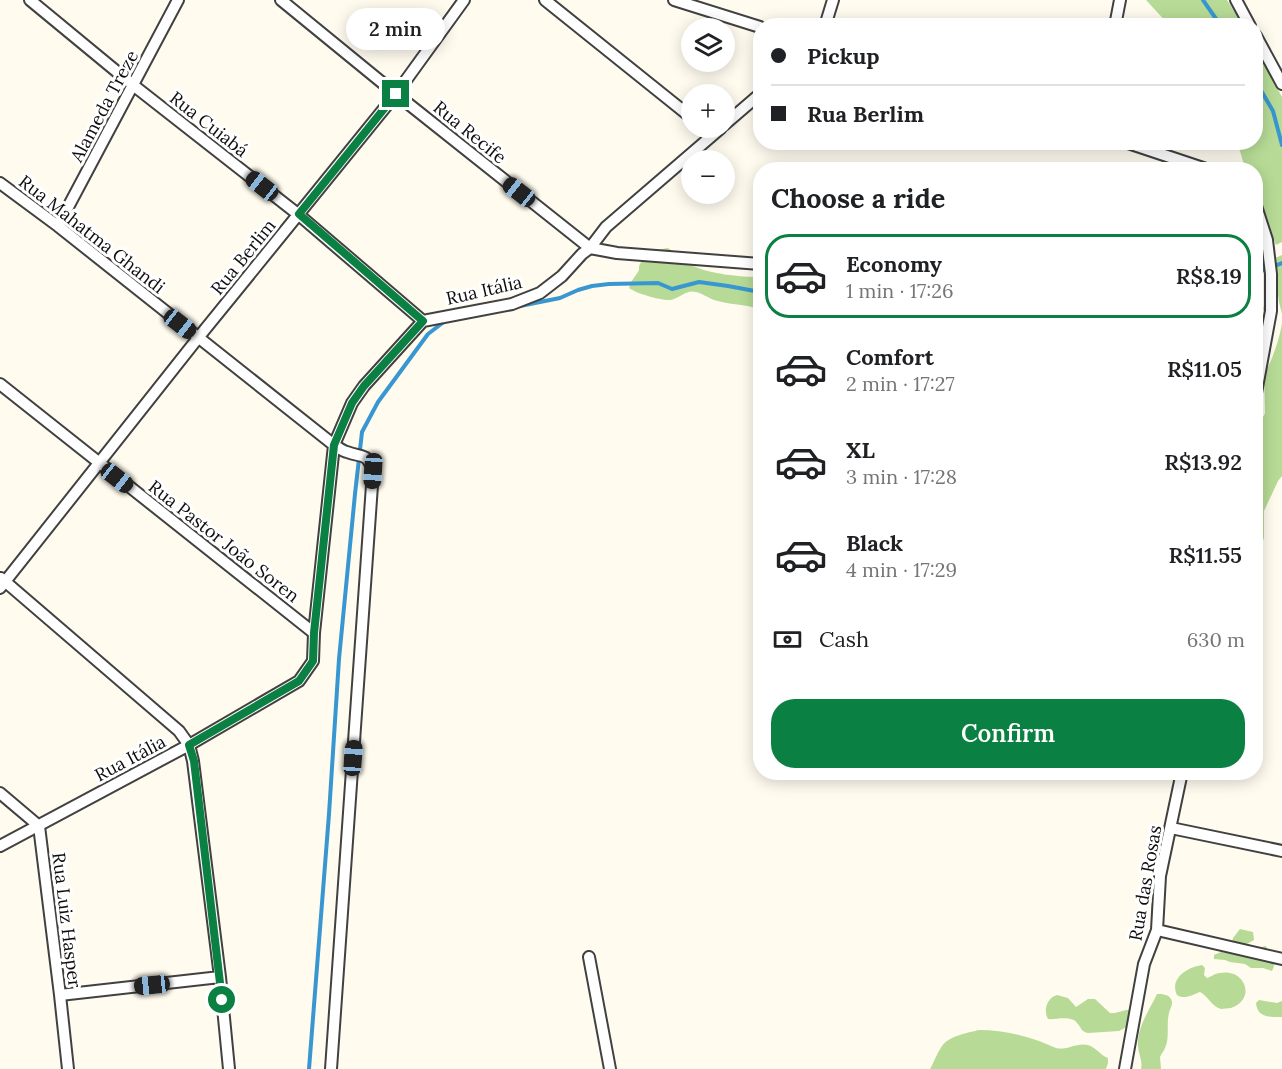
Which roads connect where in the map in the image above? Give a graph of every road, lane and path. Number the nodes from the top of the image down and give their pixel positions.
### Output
1 (30, 0) edge
2 (178, 0) edge
3 (281, 0) edge
4 (464, 0) edge
5 (545, 0) edge
6 (674, 0) edge
7 (833, 0) edge
8 (1120, 0) edge
9 (1236, 0) edge
10 (827, 18) edge
11 (1117, 18) edge
12 (1246, 18) edge
13 (753, 25) edge
14 (1263, 49) edge
15 (1282, 84) edge
16 (133, 85) junction
17 (396, 94) junction
18 (753, 100) edge
19 (681, 109) edge
20 (735, 116) edge
21 (710, 138) edge
22 (1149, 150) edge
23 (1185, 162) edge
24 (0, 183) edge
25 (299, 214) junction
26 (58, 226) junction
27 (1263, 228) edge
28 (1267, 240) junction
29 (1263, 241) edge
30 (590, 248) junction
31 (753, 263) edge
32 (423, 321) junction
33 (198, 338) junction
34 (1263, 355) edge
35 (0, 384) edge
36 (334, 445) junction
37 (100, 464) junction
38 (2, 582) edge
39 (314, 633) junction
40 (189, 745) junction
41 (1180, 780) edge
42 (0, 793) edge
43 (39, 826) junction
44 (1171, 828) junction
45 (0, 846) edge
46 (1282, 851) edge
47 (1157, 930) junction
48 (589, 957) dead end
49 (1282, 959) edge
50 (220, 977) junction
51 (60, 995) junction
52 (68, 1069) edge
53 (229, 1069) edge
54 (331, 1069) edge
55 (610, 1069) edge
56 (1125, 1069) edge

1 - 16 street, Rua Cuiabá
2 - 16 street, Alameda Treze
3 - 17 street, Rua Recife
4 - 17 street, Rua Berlim
5 - 19 street
6 - 13 street
7 - 10 street
8 - 11 street
9 - 12 street
14 - 15 street
16 - 25 street, Rua Cuiabá
16 - 26 street, Alameda Treze
17 - 25 street, Rua Berlim
17 - 30 street, Rua Recife
18 - 20 street, Rua Itália
21 - 30 street, Rua Itália
22 - 23 street
24 - 26 street, Rua Mahatma Ghandi
25 - 32 street, Rua Cuiabá
25 - 33 street, Rua Berlim
26 - 33 street, Rua Mahatma Ghandi
27 - 28 street
28 - 29 street
28 - 34 street
30 - 31 street, Rua Recife
30 - 32 street, Rua Itália
32 - 36 street, Rua Itália
33 - 36 street, Rua Mahatma Ghandi
33 - 37 street, Rua Berlim
35 - 37 street, Rua Pastor João Soren
36 - 39 street, Rua Itália
36 - 54 street, Rua Mahatma Ghandi
37 - 38 street, Rua Berlim
37 - 39 street, Rua Pastor João Soren
38 - 40 street
39 - 40 street, Rua Itália
40 - 43 street, Rua Itália
40 - 50 street
41 - 44 street, Rua das Rosas
42 - 43 street
43 - 45 street, Rua Itália
43 - 51 street, Rua Luiz Hasper
44 - 46 street
44 - 47 street, Rua das Rosas
47 - 49 street
47 - 56 street, Rua das Rosas
48 - 55 street
50 - 51 street
50 - 53 street
51 - 52 street, Rua Luiz Hasper

